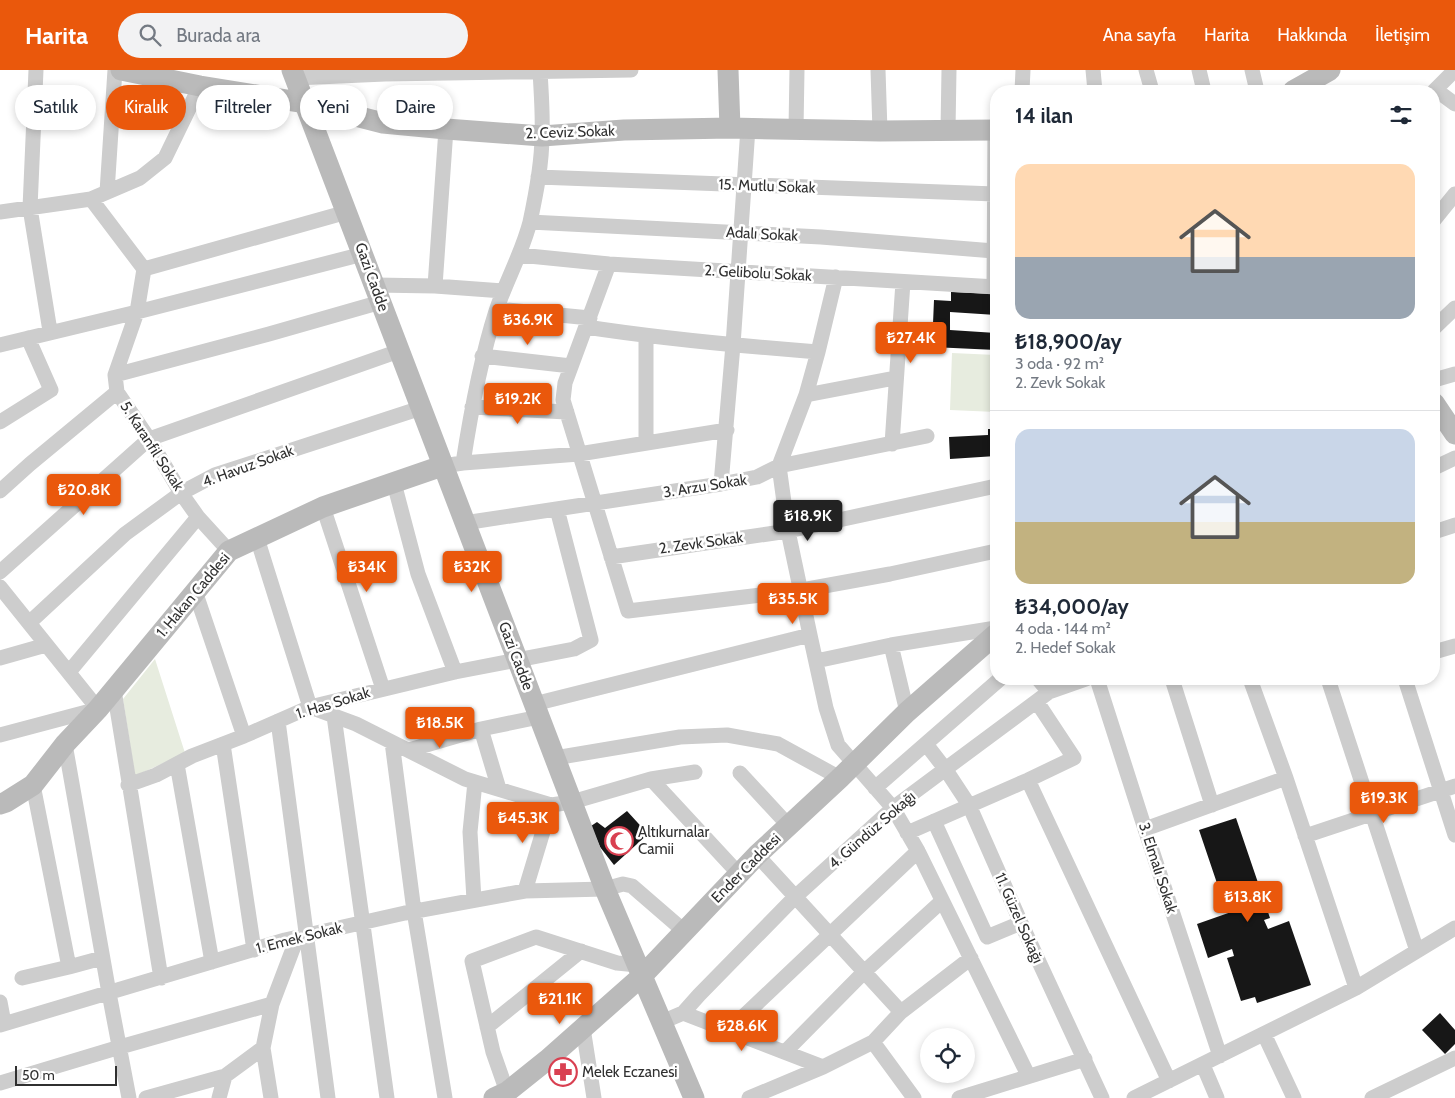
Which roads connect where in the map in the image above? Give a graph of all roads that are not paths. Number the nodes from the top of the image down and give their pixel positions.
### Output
1 (36, 70) edge
2 (115, 70) edge
3 (120, 70) edge
4 (631, 70) edge
5 (728, 70) edge
6 (797, 70) edge
7 (878, 70) edge
8 (949, 70) edge
9 (1023, 70) edge
10 (1093, 70) edge
11 (1146, 70) edge
12 (1199, 70) edge
13 (1252, 70) edge
14 (1330, 70) edge
15 (1455, 70) edge
16 (540, 71) edge
17 (294, 74) edge
18 (196, 85) edge
19 (1022, 85) edge
20 (1094, 85) edge
21 (1150, 85) edge
22 (1203, 85) edge
23 (1256, 85) edge
24 (1304, 85) edge
25 (1440, 86) edge
26 (300, 90) edge
27 (196, 94) edge
28 (1440, 94) edge
29 (1455, 104) edge
30 (739, 128) junction
31 (796, 129) junction
32 (315, 130) edge
33 (446, 130) edge
34 (453, 130) edge
35 (948, 130) junction
36 (990, 130) edge
37 (880, 131) junction
38 (542, 136) junction
39 (538, 177) junction
40 (745, 185) junction
41 (107, 192) junction
42 (990, 194) edge
43 (1455, 194) edge
44 (91, 199) junction
45 (30, 208) junction
46 (1440, 210) edge
47 (0, 212) edge
48 (347, 212) junction
49 (530, 222) junction
50 (742, 233) junction
51 (990, 251) edge
52 (363, 254) junction
53 (520, 255) junction
54 (609, 264) junction
55 (144, 268) junction
56 (739, 272) junction
57 (836, 278) junction
58 (903, 282) junction
59 (435, 286) junction
60 (990, 286) edge
61 (503, 291) junction
62 (378, 294) junction
63 (1455, 308) edge
64 (497, 309) junction
65 (137, 312) junction
66 (1440, 322) edge
67 (588, 323) junction
68 (50, 332) junction
69 (646, 336) junction
70 (28, 338) junction
71 (0, 344) edge
72 (734, 346) junction
73 (399, 351) junction
74 (818, 352) junction
75 (482, 356) junction
76 (571, 366) junction
77 (1455, 374) edge
78 (115, 375) junction
79 (895, 378) junction
80 (1440, 378) edge
81 (117, 392) junction
82 (806, 395) junction
83 (472, 407) junction
84 (421, 408) junction
85 (567, 412) junction
86 (1440, 412) edge
87 (0, 422) edge
88 (727, 430) junction
89 (1455, 434) edge
90 (927, 436) dead end
91 (149, 439) junction
92 (646, 443) junction
93 (892, 444) junction
94 (579, 454) junction
95 (1455, 458) edge
96 (453, 465) junction
97 (1440, 465) edge
98 (779, 466) junction
99 (394, 482) junction
100 (721, 484) junction
101 (990, 487) edge
102 (0, 491) edge
103 (181, 492) junction
104 (594, 503) junction
105 (323, 507) junction
106 (556, 509) junction
107 (198, 517) junction
108 (464, 522) junction
109 (1455, 525) edge
110 (1440, 530) edge
111 (788, 531) junction
112 (257, 538) junction
113 (229, 551) junction
114 (990, 551) edge
115 (611, 557) junction
116 (0, 572) edge
117 (0, 587) edge
118 (802, 590) junction
119 (195, 592) junction
120 (29, 623) junction
121 (990, 629) edge
122 (810, 635) junction
123 (990, 639) edge
124 (46, 645) junction
125 (891, 645) junction
126 (1455, 646) edge
127 (1440, 650) edge
128 (0, 658) edge
129 (518, 659) junction
130 (816, 661) junction
131 (68, 672) junction
132 (456, 672) junction
133 (993, 685) edge
134 (1043, 685) edge
135 (1069, 685) edge
136 (1099, 685) edge
137 (1174, 685) edge
138 (1252, 685) edge
139 (1330, 685) edge
140 (1407, 685) edge
141 (383, 688) junction
142 (114, 690) junction
143 (1049, 692) junction
144 (1037, 702) junction
145 (310, 707) junction
146 (98, 709) junction
147 (537, 711) junction
148 (907, 712) junction
149 (334, 716) junction
150 (278, 721) junction
151 (481, 729) junction
152 (0, 735) edge
153 (244, 736) junction
154 (392, 742) junction
155 (65, 744) junction
156 (223, 744) junction
157 (926, 744) junction
158 (408, 750) junction
159 (555, 758) junction
160 (177, 764) junction
161 (946, 770) junction
162 (847, 771) junction
163 (695, 772) dead end
164 (740, 773) dead end
165 (1286, 778) junction
166 (651, 779) junction
167 (1028, 780) junction
168 (475, 782) junction
169 (33, 785) junction
170 (128, 785) junction
171 (1455, 786) edge
172 (875, 788) junction
173 (499, 789) junction
174 (1440, 791) junction
175 (572, 802) junction
176 (0, 804) edge
177 (551, 805) junction
178 (969, 805) junction
179 (1212, 805) junction
180 (893, 808) junction
181 (1371, 813) junction
182 (934, 821) junction
183 (789, 826) junction
184 (1145, 829) junction
185 (907, 833) junction
186 (1455, 835) edge
187 (1305, 836) junction
188 (918, 851) junction
189 (757, 855) junction
190 (738, 874) junction
191 (605, 889) junction
192 (525, 891) junction
193 (795, 897) junction
194 (474, 900) junction
195 (942, 901) junction
196 (414, 911) junction
197 (362, 923) junction
198 (1021, 923) junction
199 (1455, 928) edge
200 (684, 932) junction
201 (829, 934) junction
202 (302, 937) junction
203 (254, 950) junction
204 (581, 951) junction
205 (1417, 951) junction
206 (102, 958) junction
207 (971, 958) junction
208 (212, 962) junction
209 (70, 967) junction
210 (639, 970) junction
211 (864, 972) junction
212 (22, 978) dead end
213 (161, 978) junction
214 (1356, 988) junction
215 (109, 993) junction
216 (0, 1002) edge
217 (272, 1004) junction
218 (901, 1012) junction
219 (683, 1013) junction
220 (662, 1022) junction
221 (2, 1024) edge
222 (487, 1027) junction
223 (583, 1028) junction
224 (728, 1031) junction
225 (1264, 1034) junction
226 (873, 1042) junction
227 (120, 1047) junction
228 (263, 1048) junction
229 (786, 1052) junction
230 (1220, 1056) junction
231 (1455, 1058) edge
232 (1085, 1059) junction
233 (1202, 1065) junction
234 (823, 1067) junction
235 (1028, 1075) junction
236 (225, 1076) junction
237 (1169, 1081) junction
238 (0, 1083) edge
239 (501, 1095) edge
240 (129, 1098) edge
241 (146, 1098) edge
242 (219, 1098) edge
243 (271, 1098) edge
244 (328, 1098) edge
245 (387, 1098) edge
246 (445, 1098) edge
247 (594, 1098) edge
248 (694, 1098) edge
249 (749, 1098) edge
250 (914, 1098) edge
251 (959, 1098) edge
252 (1102, 1098) edge
253 (1134, 1098) edge
254 (1217, 1098) edge
255 (1294, 1098) edge
256 (1372, 1098) edge

1 - 45 street
2 - 41 street
3 - 18 main road, 2. Ceviz Sokak
4 - 16 street
5 - 30 main road
6 - 31 street
7 - 37 street
8 - 35 street
9 - 19 street
10 - 20 street
11 - 21 street
12 - 22 street
13 - 23 street
14 - 24 main road
15 - 25 street
16 - 17 street
16 - 38 street
17 - 26 main road, Gazi Cadde
27 - 41 street
28 - 29 street
30 - 31 main road, 2. Ceviz Sokak
30 - 38 main road, 2. Ceviz Sokak
30 - 40 street
31 - 37 main road, 2. Ceviz Sokak
32 - 48 main road, Gazi Cadde
33 - 59 street
34 - 38 main road, 2. Ceviz Sokak
35 - 36 main road, 2. Ceviz Sokak
35 - 37 main road, 2. Ceviz Sokak
38 - 39 street
39 - 40 street, 15. Mutlu Sokak
39 - 49 street
40 - 42 street, 15. Mutlu Sokak
40 - 50 street
41 - 44 street
43 - 46 street
44 - 45 street
44 - 55 street
45 - 47 street
45 - 68 street
48 - 52 main road, Gazi Cadde
48 - 55 street
49 - 50 street, Adalı Sokak
49 - 53 street
50 - 51 street, Adalı Sokak
50 - 56 street
52 - 62 main road, Gazi Cadde
52 - 65 street
53 - 54 street, 2. Gelibolu Sokak
53 - 61 street
54 - 56 street, 2. Gelibolu Sokak
54 - 67 street
55 - 65 street, 5. Karanfil Sokak
56 - 57 street, 2. Gelibolu Sokak
56 - 72 street
57 - 58 street, 2. Gelibolu Sokak
57 - 74 street
58 - 60 street, 2. Gelibolu Sokak
58 - 79 street
59 - 61 street
59 - 62 street
61 - 64 street
62 - 73 main road, Gazi Cadde
62 - 78 street
63 - 66 street
64 - 67 street
64 - 75 street
65 - 68 street
65 - 78 street, 5. Karanfil Sokak
67 - 69 street
67 - 76 street
68 - 70 street
69 - 72 street
69 - 92 street
70 - 71 street
70 - 87 street
72 - 74 street
72 - 88 street
73 - 84 main road, Gazi Cadde
73 - 91 street
74 - 82 street
75 - 76 street
75 - 83 street
76 - 85 street
77 - 80 street
78 - 81 street, 5. Karanfil Sokak
79 - 82 street
79 - 93 street
81 - 91 street, 5. Karanfil Sokak
81 - 102 street
82 - 98 street
83 - 85 street
83 - 96 street
84 - 96 main road, Gazi Cadde
84 - 103 street, 4. Havuz Sokak
85 - 94 street
86 - 89 main road
88 - 92 street
88 - 100 street
90 - 93 street, 3. Arzu Sokak
91 - 103 street, 5. Karanfil Sokak
91 - 116 street
92 - 94 street
93 - 98 street, 3. Arzu Sokak
94 - 96 street
94 - 104 street
95 - 97 street
96 - 99 main road, 1. Hakan Caddesi
96 - 108 main road, Gazi Cadde
98 - 100 street, 3. Arzu Sokak
98 - 111 street
99 - 105 main road, 1. Hakan Caddesi
99 - 132 street
100 - 104 street, 3. Arzu Sokak
101 - 111 street, 2. Zevk Sokak
103 - 107 street, 5. Karanfil Sokak
103 - 120 street, 4. Havuz Sokak
104 - 106 street, 3. Arzu Sokak
104 - 115 street
105 - 112 main road, 1. Hakan Caddesi
105 - 141 street
106 - 108 street, 3. Arzu Sokak
106 - 129 street, 1. Has Sokak
107 - 113 street, 5. Karanfil Sokak
107 - 131 street
108 - 129 main road, Gazi Cadde
109 - 110 street
111 - 115 street, 2. Zevk Sokak
111 - 118 street
112 - 113 main road, 1. Hakan Caddesi
112 - 145 street
113 - 119 main road, 1. Hakan Caddesi
114 - 118 street
115 - 118 street
117 - 120 street
118 - 122 street
119 - 142 main road, 1. Hakan Caddesi
119 - 153 street
120 - 124 street
121 - 125 street
122 - 130 street
122 - 147 street
123 - 148 main road, Ender Caddesi
124 - 128 street
124 - 131 street
125 - 130 street
125 - 148 street
126 - 127 street
129 - 132 street, 1. Has Sokak
129 - 147 main road, Gazi Cadde
130 - 162 street
131 - 146 street
132 - 141 street, 1. Has Sokak
133 - 157 street
134 - 143 street
135 - 143 street, 4. Gündüz Sokağı
136 - 184 street, 3. Elmalı Sokak
137 - 179 street
138 - 165 street
139 - 181 street
140 - 174 street
141 - 145 street, 1. Has Sokak
142 - 146 main road, 1. Hakan Caddesi
142 - 170 street
143 - 144 street, 4. Gündüz Sokağı
144 - 161 street, 4. Gündüz Sokağı
144 - 167 street
145 - 149 street
145 - 150 street, 1. Has Sokak
146 - 152 street
146 - 155 main road, 1. Hakan Caddesi
147 - 151 street
147 - 159 main road, Gazi Cadde
148 - 162 main road, Ender Caddesi
149 - 154 street
149 - 197 street
150 - 153 street, 1. Has Sokak
150 - 202 street
151 - 158 street
151 - 173 street
153 - 156 street, 1. Has Sokak
154 - 158 street
154 - 196 street
155 - 169 main road, 1. Hakan Caddesi
155 - 206 street
156 - 160 street, 1. Has Sokak
156 - 203 street
157 - 161 street, 11. Güzel Sokağı
157 - 172 street
158 - 168 street
159 - 162 street
159 - 175 main road, Gazi Cadde
160 - 170 street, 1. Has Sokak
160 - 208 street
161 - 178 street, 11. Güzel Sokağı
161 - 180 street, 4. Gündüz Sokağı
162 - 172 street
162 - 183 main road, Ender Caddesi
163 - 166 street
164 - 183 street
165 - 179 street
165 - 187 street
166 - 175 street
166 - 190 street
167 - 178 street
167 - 237 street
168 - 173 street
168 - 194 street
169 - 176 main road, 1. Hakan Caddesi
169 - 209 street
170 - 213 street
171 - 174 street
172 - 180 street
173 - 177 street
174 - 181 street
174 - 186 street
175 - 177 street
175 - 191 main road, Gazi Cadde
177 - 192 street
178 - 182 street
178 - 198 street, 11. Güzel Sokağı
179 - 184 street
180 - 185 street
180 - 193 street, 4. Gündüz Sokağı
181 - 187 street
181 - 205 street
182 - 185 street
182 - 198 street
183 - 189 main road, Ender Caddesi
184 - 230 street, 3. Elmalı Sokak
185 - 188 street
187 - 214 street
188 - 195 street
188 - 201 street
189 - 190 main road, Ender Caddesi
189 - 193 street
190 - 200 main road, Ender Caddesi
191 - 192 street, 1. Emek Sokak
191 - 200 street, 1. Emek Sokak
191 - 210 main road, Gazi Cadde
192 - 194 street, 1. Emek Sokak
193 - 201 street
193 - 219 street, 4. Gündüz Sokağı
194 - 196 street, 1. Emek Sokak
195 - 207 street
195 - 211 street
196 - 197 street, 1. Emek Sokak
196 - 246 street
197 - 202 street, 1. Emek Sokak
197 - 245 street
198 - 232 street, 11. Güzel Sokağı
199 - 205 street
200 - 210 main road, Ender Caddesi
201 - 211 street
201 - 224 street
202 - 203 street, 1. Emek Sokak
202 - 217 street
202 - 244 street
203 - 208 street, 1. Emek Sokak
204 - 210 street
204 - 222 street
204 - 222 street
205 - 214 street
206 - 209 street
206 - 215 street
207 - 218 street
207 - 235 street
208 - 213 street, 1. Emek Sokak
209 - 212 street
210 - 220 main road, Gazi Cadde
210 - 223 main road, Ender Caddesi
211 - 218 street
211 - 229 street
213 - 215 street, 1. Emek Sokak
214 - 225 street
215 - 221 street, 1. Emek Sokak
215 - 227 street
216 - 221 street
217 - 227 street
217 - 228 street
218 - 226 street
219 - 220 street
219 - 224 street
220 - 248 main road, Gazi Cadde
222 - 239 street
223 - 239 main road, Ender Caddesi
223 - 247 street
224 - 229 street
225 - 230 street
225 - 255 street
226 - 234 street
226 - 250 street
227 - 238 street
227 - 240 street
228 - 236 street
228 - 243 street
229 - 234 street
230 - 233 street
231 - 256 street
232 - 235 street
232 - 252 street, 11. Güzel Sokağı
233 - 237 street
233 - 254 street
234 - 249 street
235 - 251 street
236 - 241 street
236 - 242 street
237 - 253 street

